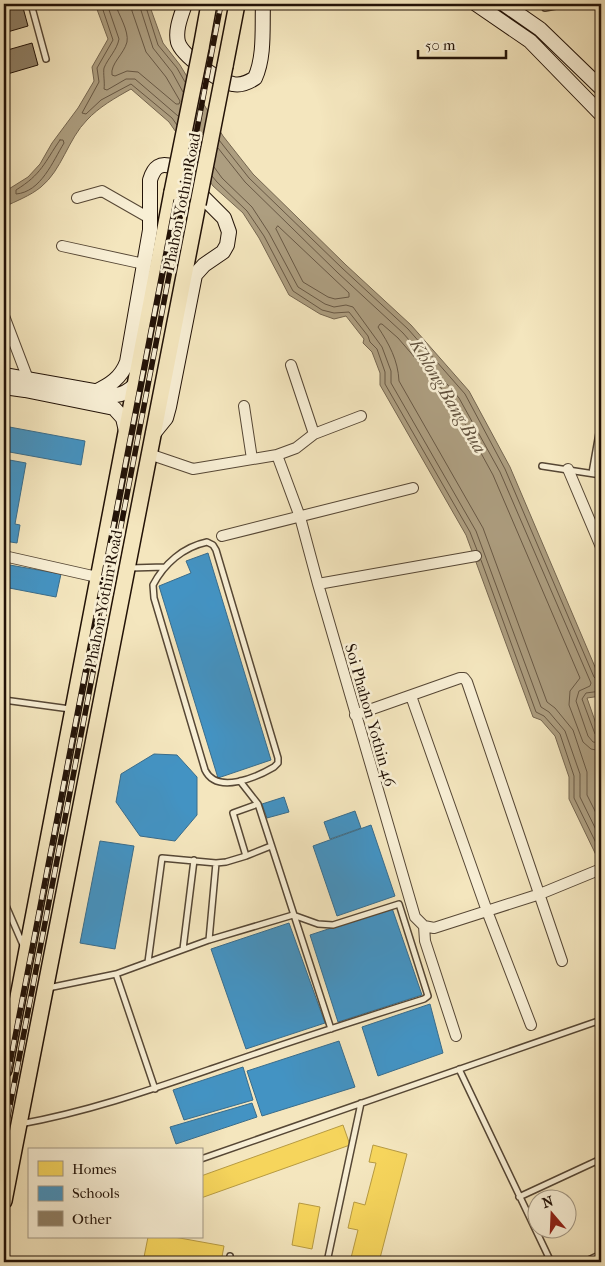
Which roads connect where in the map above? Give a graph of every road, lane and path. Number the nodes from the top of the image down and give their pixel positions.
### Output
1 (30, 4) edge
2 (185, 4) edge
3 (209, 4) edge
4 (237, 4) edge
5 (264, 4) edge
6 (476, 4) edge
7 (504, 4) edge
8 (566, 4) edge
9 (545, 8) dead end
10 (46, 59) dead end
11 (601, 88) edge
12 (601, 114) edge
13 (77, 198) dead end
14 (151, 219) junction
15 (62, 246) dead end
16 (144, 264) junction
17 (4, 316) edge
18 (290, 365) dead end
19 (5, 381) edge
20 (26, 384) junction
21 (134, 385) junction
22 (95, 392) junction
23 (244, 406) dead end
24 (362, 416) dead end
25 (601, 422) edge
26 (126, 430) junction
27 (153, 434) junction
28 (314, 434) junction
29 (149, 454) junction
30 (276, 455) junction
31 (252, 459) junction
32 (542, 466) dead end
33 (568, 469) junction
34 (592, 473) junction
35 (601, 475) edge
36 (414, 488) dead end
37 (300, 517) junction
38 (222, 536) dead end
39 (601, 547) edge
40 (4, 556) edge
41 (476, 556) dead end
42 (165, 567) junction
43 (127, 568) junction
44 (97, 577) junction
45 (318, 584) junction
46 (411, 696) junction
47 (4, 700) edge
48 (73, 709) junction
49 (355, 715) junction
50 (240, 781) junction
51 (258, 804) junction
52 (271, 846) junction
53 (246, 856) junction
54 (194, 860) junction
55 (216, 863) junction
56 (601, 870) edge
57 (540, 894) junction
58 (4, 901) edge
59 (488, 911) junction
60 (293, 915) junction
61 (424, 926) junction
62 (209, 940) junction
63 (183, 949) junction
64 (26, 952) junction
65 (148, 962) junction
66 (562, 962) dead end
67 (116, 974) junction
68 (20, 984) junction
69 (45, 989) junction
70 (601, 1020) edge
71 (531, 1025) dead end
72 (331, 1029) junction
73 (456, 1036) dead end
74 (458, 1069) junction
75 (4, 1070) edge
76 (155, 1089) junction
77 (362, 1102) junction
78 (18, 1124) junction
79 (202, 1159) edge
80 (601, 1159) edge
81 (519, 1197) junction
82 (4, 1202) edge
83 (601, 1254) edge
84 (230, 1256) dead end
85 (229, 1262) edge
86 (327, 1262) edge
87 (551, 1262) edge
88 (584, 1262) edge

1 - 10 lane
2 - 5 main road
3 - 21 main road, Phahon Yothin Road, bridge
4 - 27 main road, Phahon Yothin Road, bridge
6 - 12 main road
7 - 11 main road
8 - 9 lane
13 - 14 street
14 - 16 main road
14 - 27 main road
15 - 16 street
16 - 22 main road
17 - 20 street
18 - 28 street
19 - 20 main road
20 - 22 main road
20 - 26 main road
21 - 22 main road
21 - 26 main road, Phahon Yothin Road
23 - 31 street
24 - 28 street
25 - 34 lane
26 - 44 main road, Phahon Yothin Road
27 - 29 main road, Phahon Yothin Road
28 - 30 street
29 - 31 street
29 - 43 main road, Phahon Yothin Road
30 - 31 street
30 - 37 street, Soi Phahon Yothin 46
32 - 33 lane
33 - 34 lane
33 - 39 street
34 - 35 lane
36 - 37 street
37 - 38 street
37 - 45 street, Soi Phahon Yothin 46
40 - 44 street
41 - 45 street
42 - 43 lane
42 - 50 lane
42 - 50 lane
43 - 69 main road, Phahon Yothin Road
44 - 48 main road, Phahon Yothin Road
45 - 49 street, Soi Phahon Yothin 46
46 - 49 street
46 - 57 street
46 - 59 street
47 - 48 lane
48 - 64 main road, Phahon Yothin Road
49 - 61 street, Soi Phahon Yothin 46
50 - 51 lane
51 - 52 lane
51 - 53 lane
52 - 53 lane
52 - 60 lane
53 - 55 lane
54 - 55 lane
54 - 63 lane
54 - 65 lane
55 - 62 lane
56 - 57 street
57 - 59 street
57 - 66 street
58 - 64 lane
59 - 61 street
59 - 71 street
60 - 62 lane
60 - 72 lane
60 - 72 lane
61 - 73 street
62 - 63 lane
63 - 65 lane
64 - 68 main road, Phahon Yothin Road
65 - 67 lane
67 - 69 lane
67 - 76 lane
68 - 69 main road
68 - 75 main road, Phahon Yothin Road
69 - 78 main road, Phahon Yothin Road
70 - 74 lane
72 - 76 lane
74 - 77 lane
74 - 81 lane
76 - 78 lane
77 - 79 lane
77 - 86 lane
78 - 82 main road, Phahon Yothin Road
80 - 81 lane
81 - 87 lane
83 - 88 lane
84 - 85 lane

